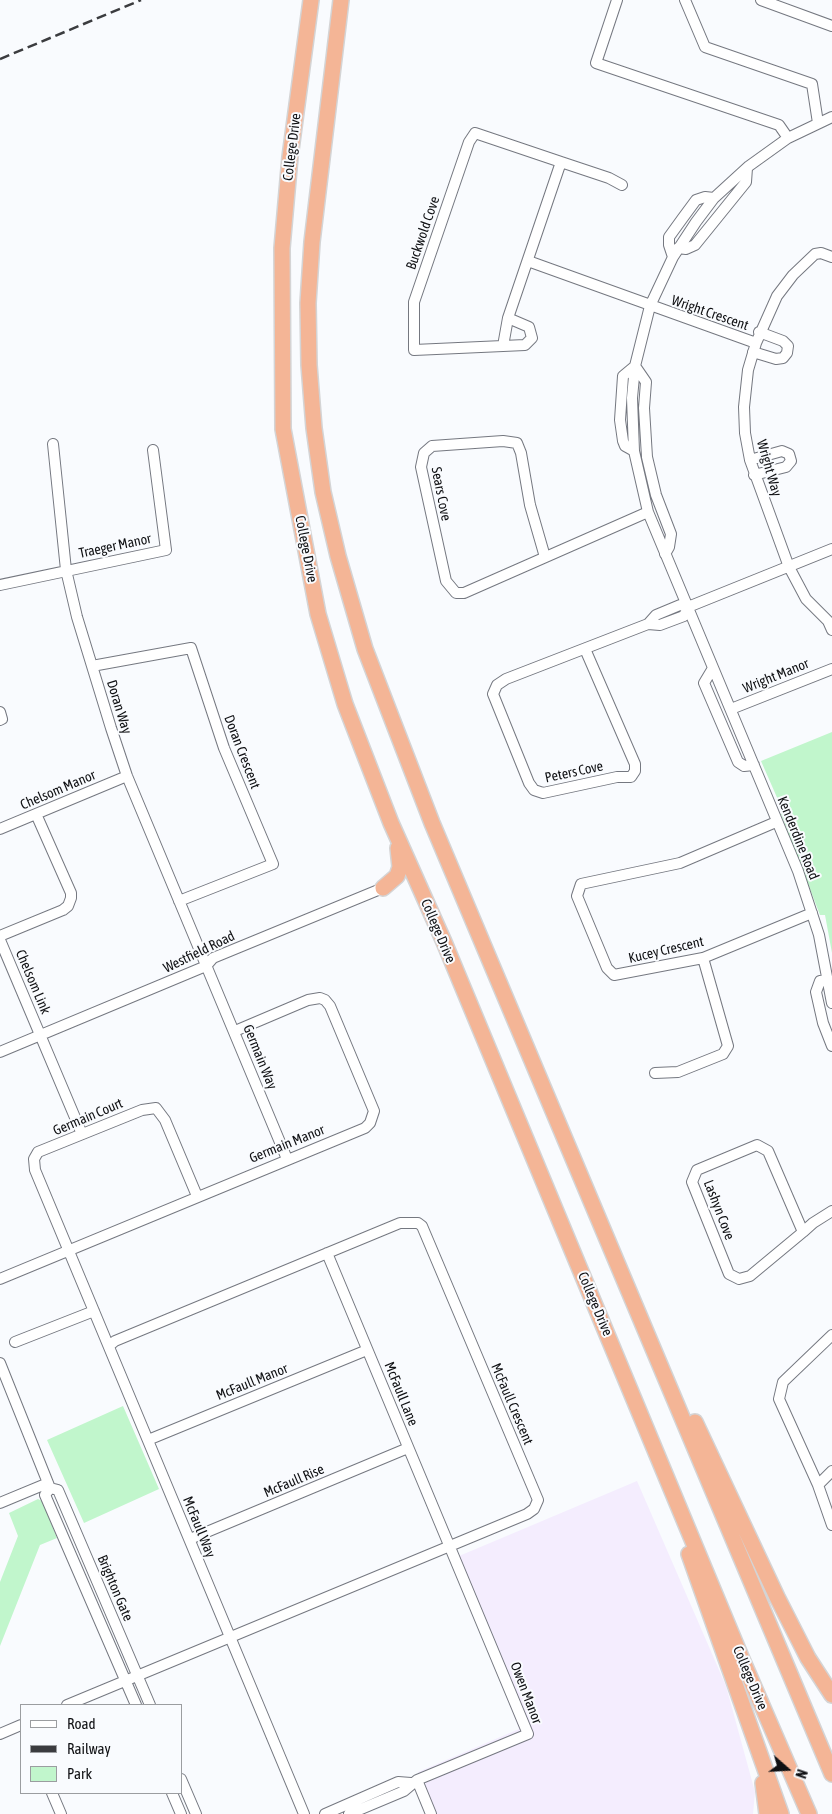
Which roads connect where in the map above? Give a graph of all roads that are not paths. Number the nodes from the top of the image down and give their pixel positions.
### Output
1 (311, 0) edge
2 (341, 0) edge
3 (618, 0) edge
4 (685, 0) edge
5 (761, 0) edge
6 (832, 26) edge
7 (832, 117) edge
8 (818, 122) junction
9 (788, 138) junction
10 (562, 162) junction
11 (747, 168) junction
12 (622, 185) dead end
13 (675, 253) junction
14 (832, 256) edge
15 (528, 262) junction
16 (650, 306) junction
17 (508, 318) junction
18 (759, 332) junction
19 (503, 346) junction
20 (754, 348) junction
21 (635, 366) junction
22 (53, 444) dead end
23 (153, 450) dead end
24 (750, 460) junction
25 (754, 475) junction
26 (648, 512) junction
27 (832, 549) edge
28 (664, 554) junction
29 (545, 557) junction
30 (789, 567) junction
31 (66, 570) junction
32 (0, 585) edge
33 (688, 607) junction
34 (832, 630) edge
35 (585, 648) junction
36 (92, 666) junction
37 (713, 668) junction
38 (832, 669) edge
39 (731, 710) junction
40 (0, 712) edge
41 (0, 720) edge
42 (754, 765) junction
43 (127, 776) junction
44 (36, 814) junction
45 (391, 822) junction
46 (776, 822) junction
47 (0, 829) edge
48 (383, 888) joint
49 (179, 901) junction
50 (812, 913) junction
51 (0, 936) edge
52 (0, 940) edge
53 (703, 958) junction
54 (206, 966) junction
55 (827, 980) junction
56 (832, 1003) edge
57 (235, 1031) junction
58 (40, 1035) junction
59 (832, 1046) edge
60 (0, 1052) edge
61 (655, 1073) dead end
62 (82, 1134) junction
63 (287, 1159) junction
64 (197, 1196) junction
65 (832, 1211) edge
66 (601, 1224) junction
67 (803, 1232) junction
68 (69, 1250) junction
69 (327, 1253) junction
70 (0, 1279) edge
71 (94, 1310) junction
72 (832, 1335) edge
73 (15, 1342) dead end
74 (109, 1346) junction
75 (367, 1350) junction
76 (0, 1363) edge
77 (637, 1403) junction
78 (148, 1440) junction
79 (408, 1448) junction
80 (832, 1471) edge
81 (818, 1484) junction
82 (49, 1485) junction
83 (0, 1503) edge
84 (832, 1525) edge
85 (190, 1539) junction
86 (450, 1546) junction
87 (230, 1637) junction
88 (137, 1675) junction
89 (126, 1680) junction
90 (832, 1695) edge
91 (69, 1704) edge
92 (136, 1704) edge
93 (150, 1704) edge
94 (20, 1724) edge
95 (0, 1734) edge
96 (759, 1757) junction
97 (832, 1774) edge
98 (182, 1781) edge
99 (414, 1782) junction
100 (52, 1794) edge
101 (172, 1794) edge
102 (61, 1814) edge
103 (181, 1814) edge
104 (196, 1814) edge
105 (304, 1814) edge
106 (325, 1814) edge
107 (349, 1814) edge
108 (432, 1814) edge
109 (766, 1814) edge
110 (781, 1814) edge
111 (809, 1814) edge

1 - 45 highway, College Drive
2 - 66 highway, College Drive
3 - 9 street
4 - 8 street
5 - 6 street
7 - 8 street, Kenderdine Road
8 - 9 street, Kenderdine Road
9 - 11 street, Kenderdine Road
10 - 12 street, Buckwold Cove
10 - 15 street
10 - 19 street, Buckwold Cove
11 - 13 street
11 - 13 street, Kenderdine Road
13 - 16 street, Kenderdine Road
14 - 18 street, Wright Crescent
15 - 16 street
15 - 17 street
16 - 20 street, Wright Crescent
16 - 21 street, Kenderdine Road
17 - 19 street
17 - 19 street, Buckwold Cove
18 - 20 street, Wright Crescent
18 - 20 street
20 - 24 street, Wright Way
21 - 26 street, Kenderdine Road
21 - 28 street
22 - 31 street, Doran Way
23 - 31 street, Traeger Manor
24 - 25 street, Wright Way
24 - 25 street
25 - 30 street, Wright Way
26 - 28 street, Kenderdine Road
26 - 29 street, Sears Cove
27 - 30 street
28 - 33 street, Kenderdine Road
29 - 29 street, Sears Cove
30 - 33 street
30 - 34 street
31 - 32 street, Traeger Manor
31 - 36 street, Doran Way
33 - 35 street, Peters Cove
33 - 37 street, Kenderdine Road
35 - 35 street, Peters Cove
36 - 43 street, Doran Way
36 - 49 street, Doran Crescent
37 - 39 street, Kenderdine Road
37 - 42 street
38 - 39 street, Wright Manor
39 - 42 street, Kenderdine Road
40 - 41 street
42 - 46 street, Kenderdine Road
43 - 44 street, Chelsom Manor
43 - 49 street, Doran Way
44 - 47 street, Chelsom Manor
44 - 51 street
45 - 48 highway
45 - 77 highway, College Drive
46 - 50 street, Kenderdine Road
46 - 53 street, Kucey Crescent
48 - 54 street, Westfield Road
49 - 54 street, Doran Way
50 - 53 street, Kucey Crescent
50 - 55 street, Kenderdine Road
52 - 58 street, Chelsom Link
53 - 61 street
54 - 57 street, Germain Way
54 - 58 street, Westfield Road
55 - 56 street, Kenderdine Road
55 - 59 street
57 - 63 street, Germain Way
57 - 63 street, Germain Manor
58 - 60 street, Westfield Road
58 - 62 street, Chelsom Link
62 - 64 street, Germain Court
62 - 68 street, Germain Court
63 - 64 street, Germain Manor
64 - 68 street, Germain Manor
65 - 67 street, Lashyn Cove
66 - 90 highway
66 - 97 highway, College Drive
67 - 67 street, Lashyn Cove
68 - 70 street, Germain Manor
68 - 71 street, McFaull Way
69 - 74 street, McFaull Crescent
69 - 75 street, McFaull Lane
69 - 86 street, McFaull Crescent
71 - 73 street
71 - 74 street, McFaull Way
72 - 81 street
74 - 78 street, McFaull Way
75 - 78 street, McFaull Manor
75 - 79 street, McFaull Lane
76 - 82 street, Brighton Gate
77 - 96 highway
77 - 111 highway, College Drive
78 - 85 street, McFaull Way
79 - 85 street, McFaull Rise
79 - 86 street, McFaull Lane
80 - 81 street
81 - 84 street
82 - 83 street
82 - 88 street, Brighton Gate
82 - 89 street, Brighton Gate
85 - 87 street, McFaull Way
86 - 87 street, McFaull Crescent
86 - 99 street, Owen Manor
87 - 88 street, McFaull Crescent
87 - 105 street, McFaull Way
88 - 89 street, McFaull Crescent
88 - 93 street, Brighton Gate
89 - 91 street, McFaull Crescent
89 - 92 street, Brighton Gate
94 - 95 street
96 - 109 highway
96 - 110 highway
98 - 104 street
99 - 106 street
99 - 107 street
99 - 108 street
100 - 102 street
101 - 103 street

